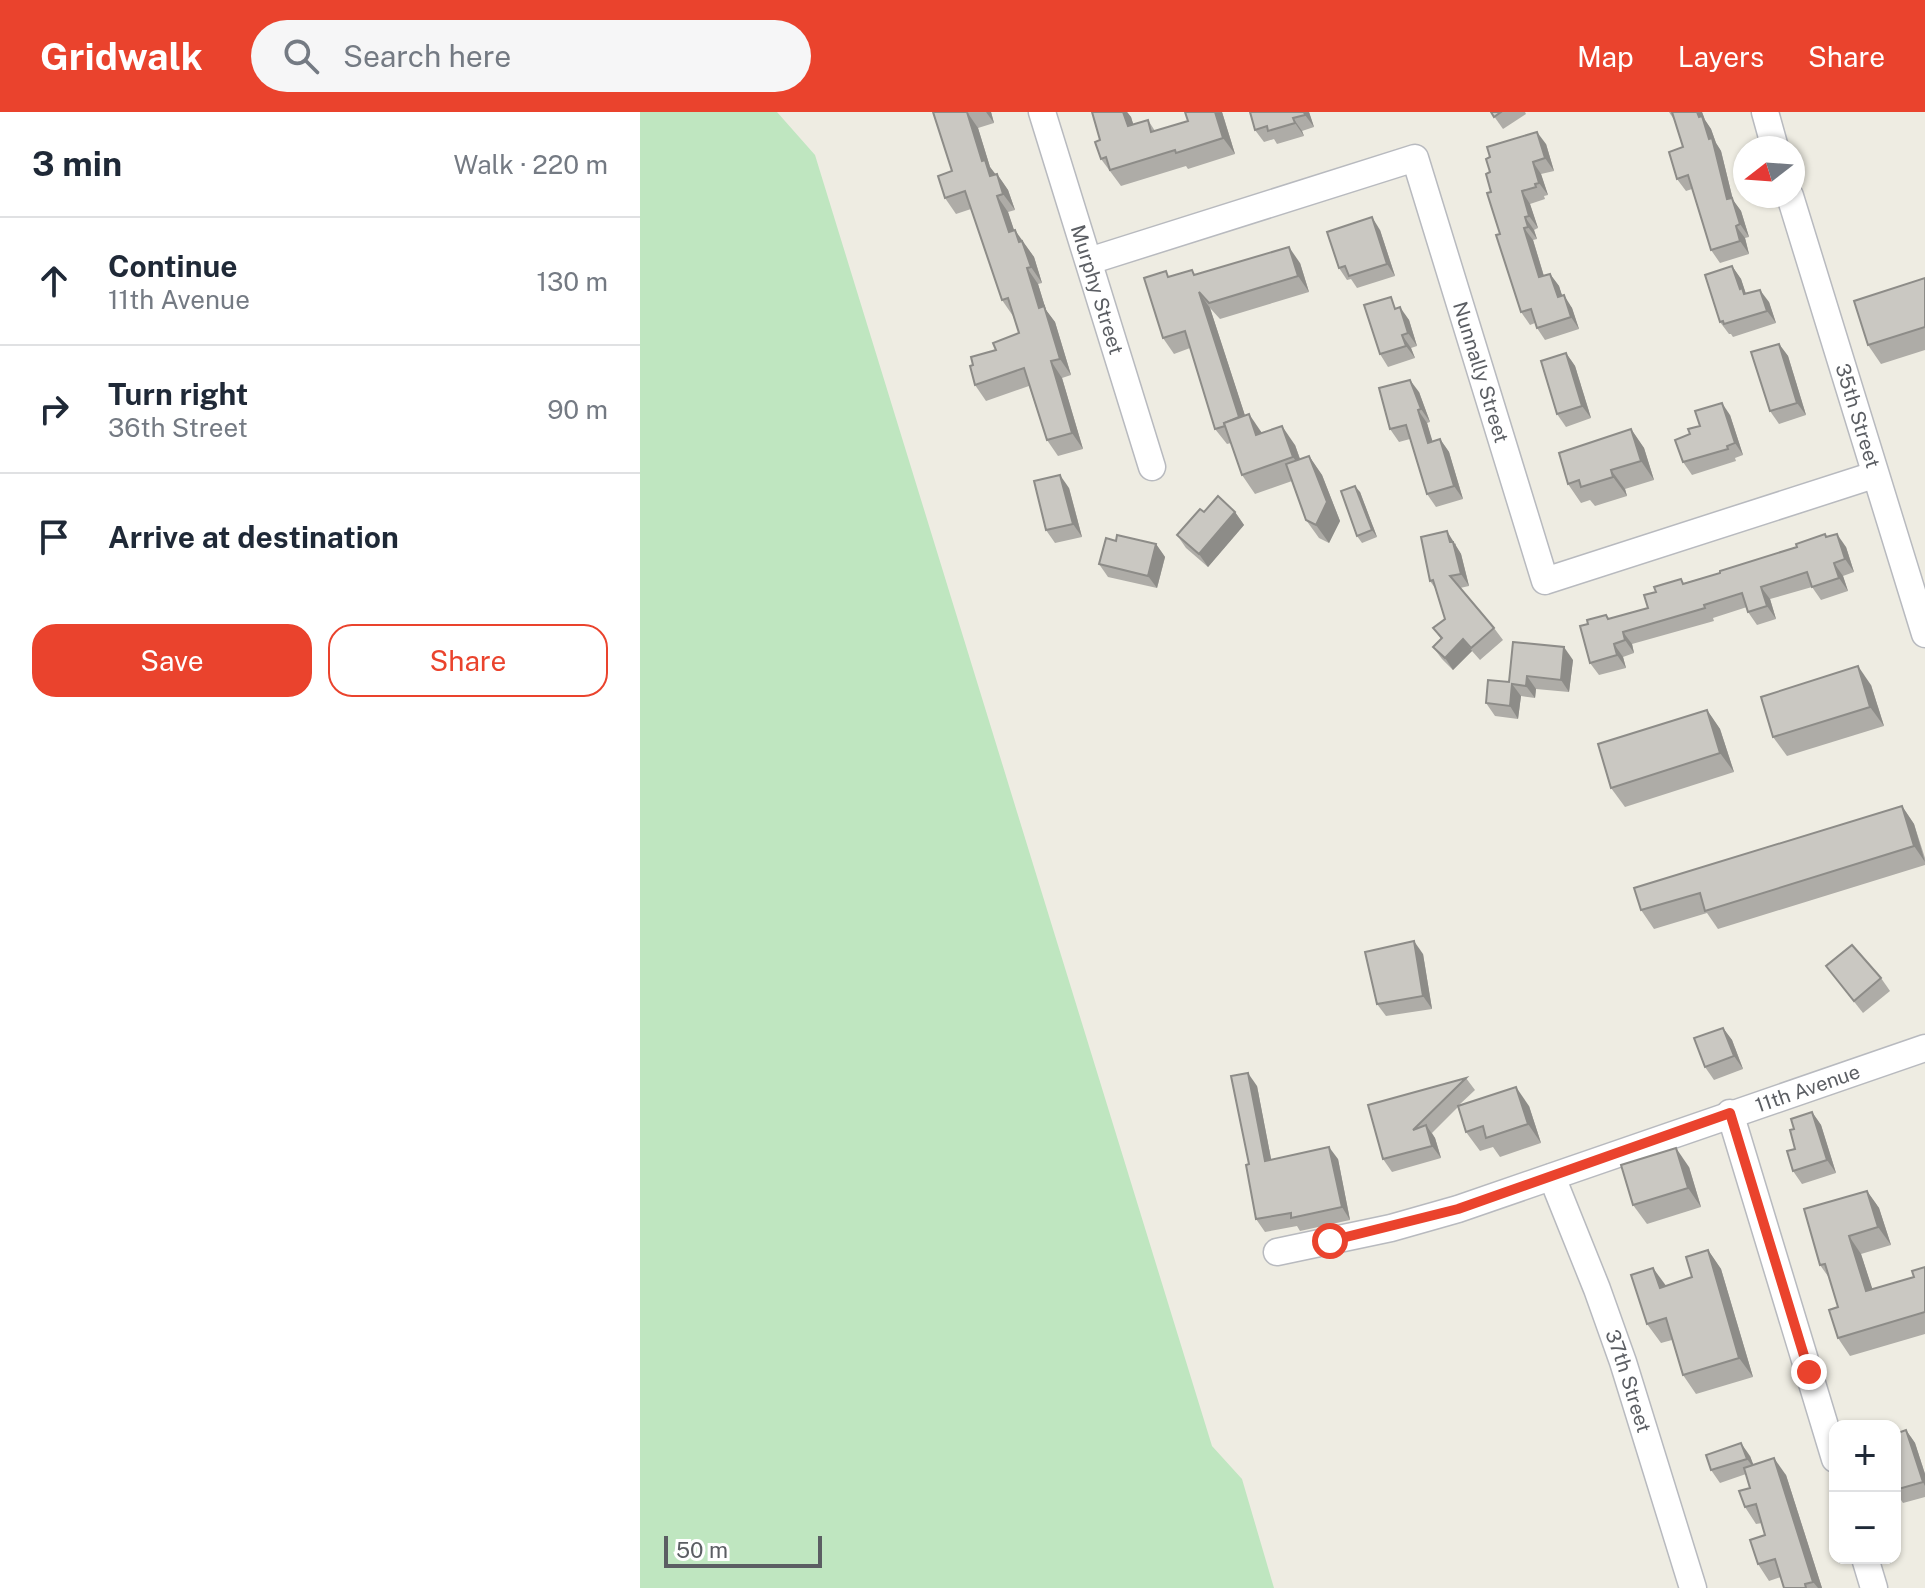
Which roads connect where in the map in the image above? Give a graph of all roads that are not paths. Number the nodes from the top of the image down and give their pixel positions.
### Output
1 (1042, 112) edge
2 (1765, 112) edge
3 (1772, 136) edge
4 (1794, 208) edge
5 (1089, 261) junction
6 (1152, 467) dead end
7 (1874, 475) junction
8 (1925, 634) edge
9 (1925, 1048) edge
10 (1730, 1113) junction
11 (1552, 1177) junction
12 (1277, 1252) dead end
13 (1829, 1439) edge
14 (1867, 1564) edge
15 (1693, 1588) edge
16 (1874, 1588) edge

1 - 5 street, Murphy Street
2 - 3 street
4 - 7 street, 35th Street
5 - 6 street, Murphy Street
5 - 7 street, Nunnally Street
7 - 8 street, 35th Street
9 - 10 street, 11th Avenue
10 - 11 street, 11th Avenue
10 - 13 street
11 - 12 street, 11th Avenue
11 - 15 street, 37th Street
14 - 16 street

